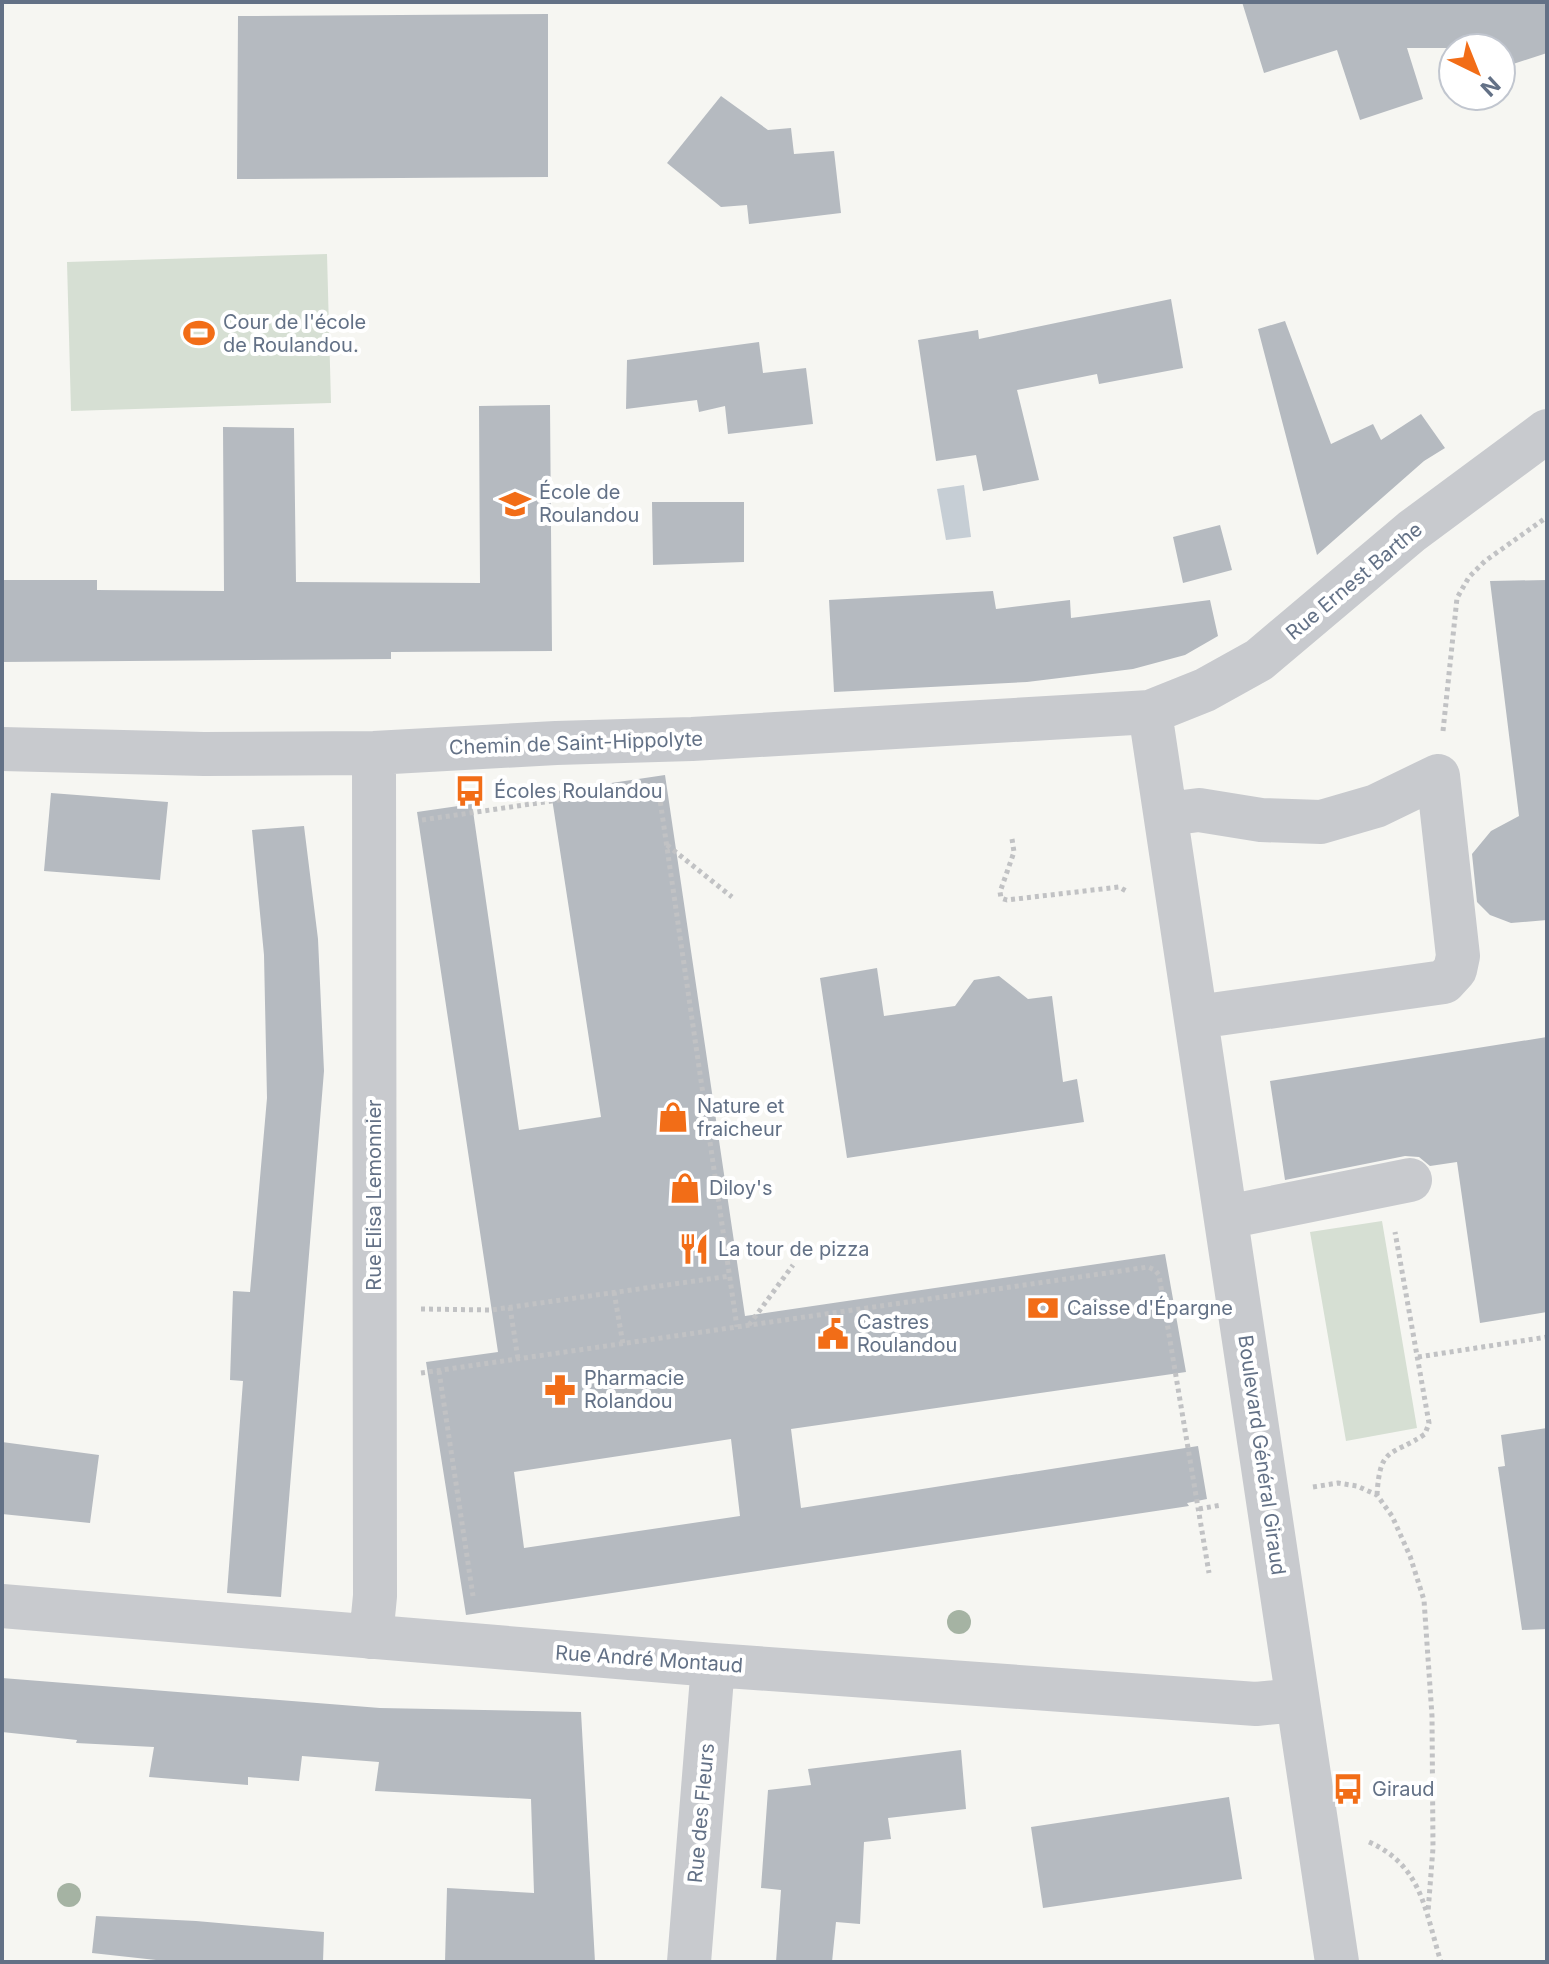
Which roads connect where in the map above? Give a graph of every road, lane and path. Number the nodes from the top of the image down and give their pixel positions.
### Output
1 (1547, 431) edge
2 (1547, 517) edge
3 (1150, 712) junction
4 (2, 749) edge
5 (374, 753) junction
6 (1438, 776) junction
7 (666, 785) dead end
8 (658, 786) junction
9 (643, 788) dead end
10 (613, 793) dead end
11 (1167, 814) junction
12 (418, 821) dead end
13 (1012, 839) dead end
14 (666, 844) junction
15 (732, 897) dead end
16 (1133, 899) dead end
17 (1197, 1017) junction
18 (1398, 1182) joint
19 (1227, 1217) junction
20 (793, 1265) dead end
21 (730, 1276) junction
22 (614, 1292) junction
23 (510, 1307) junction
24 (374, 1308) junction
25 (748, 1326) junction
26 (737, 1327) junction
27 (1547, 1337) edge
28 (623, 1344) junction
29 (1418, 1357) junction
30 (518, 1359) junction
31 (439, 1371) junction
32 (427, 1373) dead end
33 (1377, 1495) junction
34 (1268, 1496) junction
35 (1209, 1573) dead end
36 (474, 1597) dead end
37 (2, 1606) edge
38 (371, 1637) junction
39 (713, 1665) junction
40 (1297, 1700) junction
41 (1364, 1840) dead end
42 (1428, 1912) junction
43 (689, 1962) edge
44 (1337, 1962) edge
45 (1441, 1962) edge

1 - 3 street, Rue Ernest Barthe
2 - 6 path
3 - 5 street, Chemin de Saint-Hippolyte
3 - 11 street, Boulevard Général Giraud
4 - 5 street, Chemin de Saint-Hippolyte
5 - 24 street, Rue Elisa Lemonnier
6 - 11 street
6 - 17 street
7 - 8 path
8 - 9 path
8 - 14 path
10 - 12 path
11 - 17 street, Boulevard Général Giraud
13 - 16 path
14 - 15 path
14 - 21 path
17 - 19 street, Boulevard Général Giraud
18 - 19 street
18 - 29 path
19 - 34 street, Boulevard Général Giraud
20 - 25 path
21 - 22 path
21 - 26 path
22 - 23 path
22 - 28 path
23 - 24 path
23 - 30 path
24 - 38 street, Rue Elisa Lemonnier
25 - 26 path
25 - 35 path
26 - 28 path
27 - 29 path
28 - 30 path
29 - 33 path
30 - 31 path
31 - 32 path
31 - 36 path
33 - 34 path
33 - 42 path
34 - 40 street, Boulevard Général Giraud
37 - 38 street, Rue André Montaud
38 - 39 street, Rue André Montaud
39 - 40 street, Rue André Montaud
39 - 43 street, Rue des Fleurs
40 - 44 street, Boulevard Général Giraud
41 - 42 path
42 - 45 path

